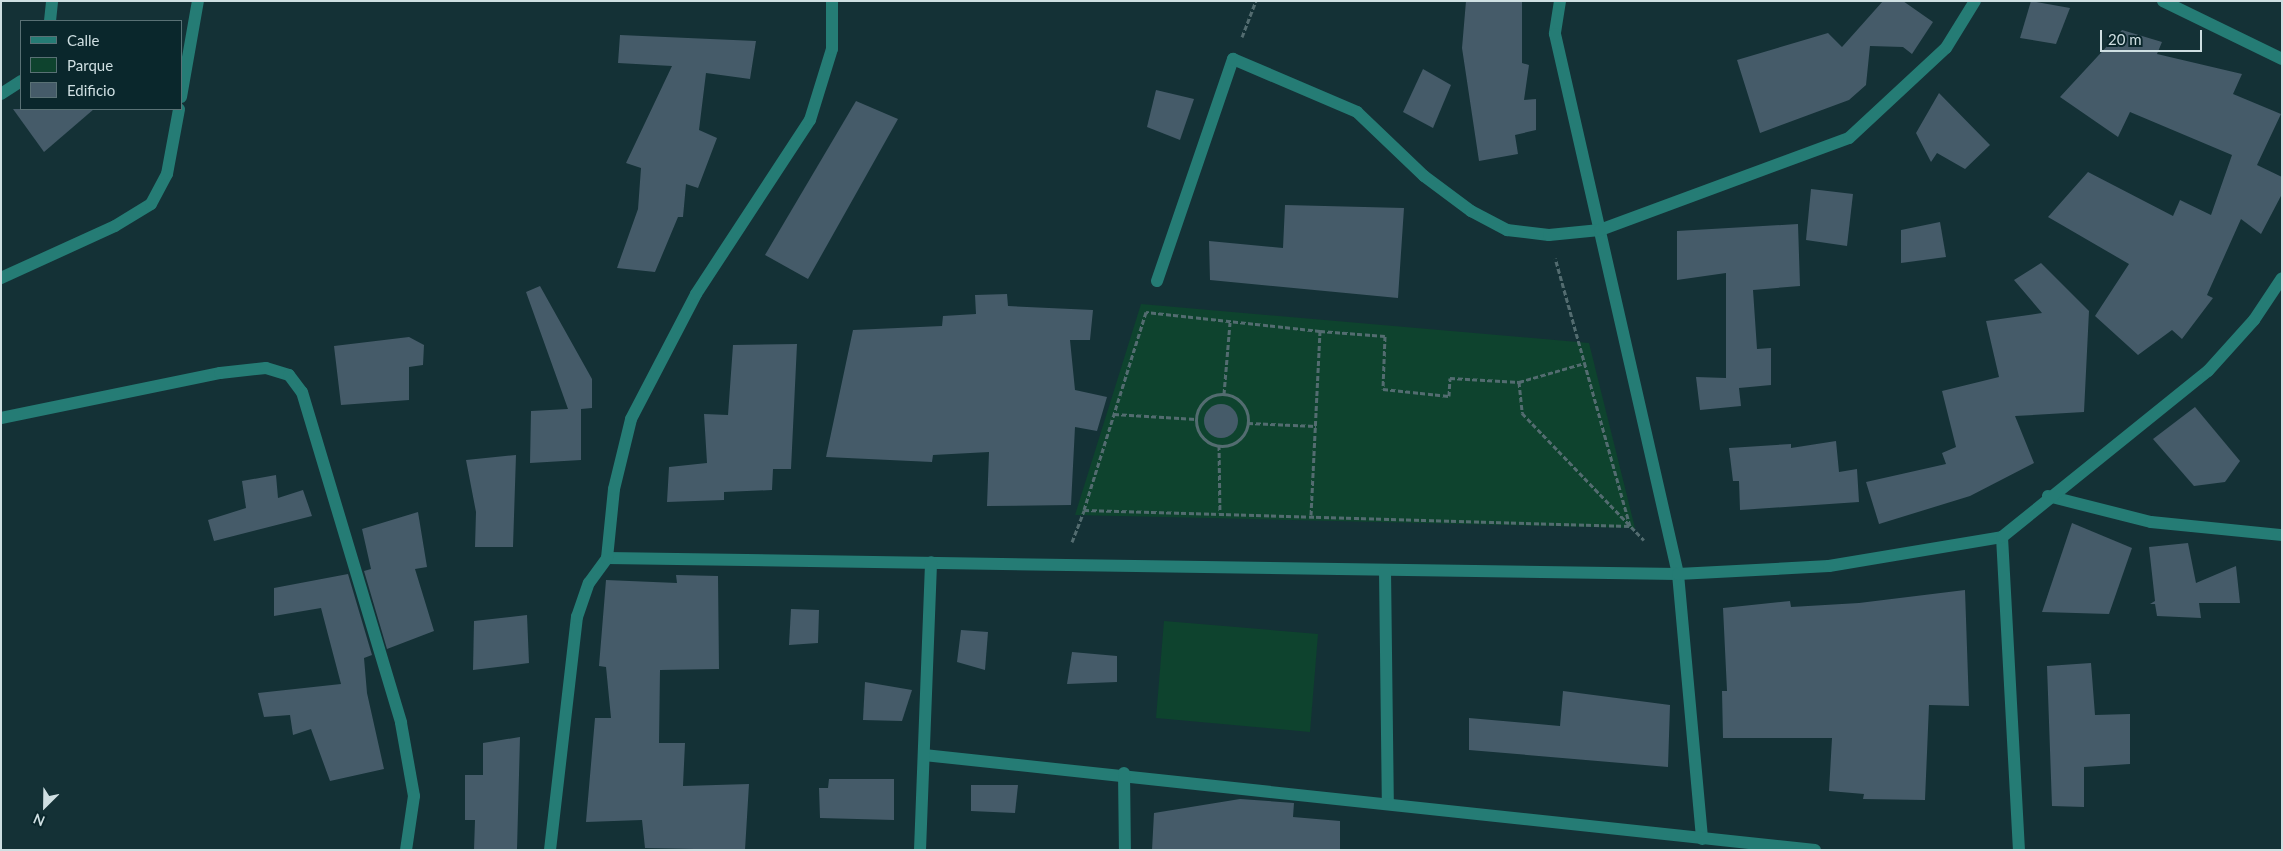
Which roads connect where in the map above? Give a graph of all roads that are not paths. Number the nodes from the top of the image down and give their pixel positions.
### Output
1 (52, 1) edge
2 (198, 1) edge
3 (832, 1) edge
4 (1560, 1) edge
5 (1975, 1) edge
6 (2163, 1) edge
7 (50, 20) edge
8 (2282, 59) edge
9 (20, 81) edge
10 (182, 91) edge
11 (1, 94) edge
12 (179, 110) edge
13 (1600, 230) junction
14 (1, 278) edge
15 (2282, 278) edge
16 (1157, 281) dead end
17 (1, 418) edge
18 (2048, 496) junction
19 (2282, 535) edge
20 (2002, 537) junction
21 (607, 558) junction
22 (931, 562) junction
23 (1385, 570) junction
24 (1678, 574) junction
25 (924, 755) junction
26 (1124, 774) junction
27 (1388, 804) junction
28 (1702, 839) junction
29 (406, 850) edge
30 (550, 850) edge
31 (920, 850) edge
32 (1125, 850) edge
33 (1815, 850) edge
34 (2019, 850) edge

1 - 7 street
2 - 10 street
3 - 21 street
4 - 13 street
5 - 13 street
6 - 8 street
9 - 11 street
12 - 14 street
13 - 16 street
13 - 24 street
15 - 18 street
17 - 29 street
18 - 19 street
18 - 20 street
20 - 24 street
20 - 34 street
21 - 22 street
21 - 30 street
22 - 23 street
22 - 25 street
23 - 24 street
23 - 27 street
24 - 28 street
25 - 26 street
25 - 31 street
26 - 27 street
26 - 32 street
27 - 28 street
28 - 33 street

